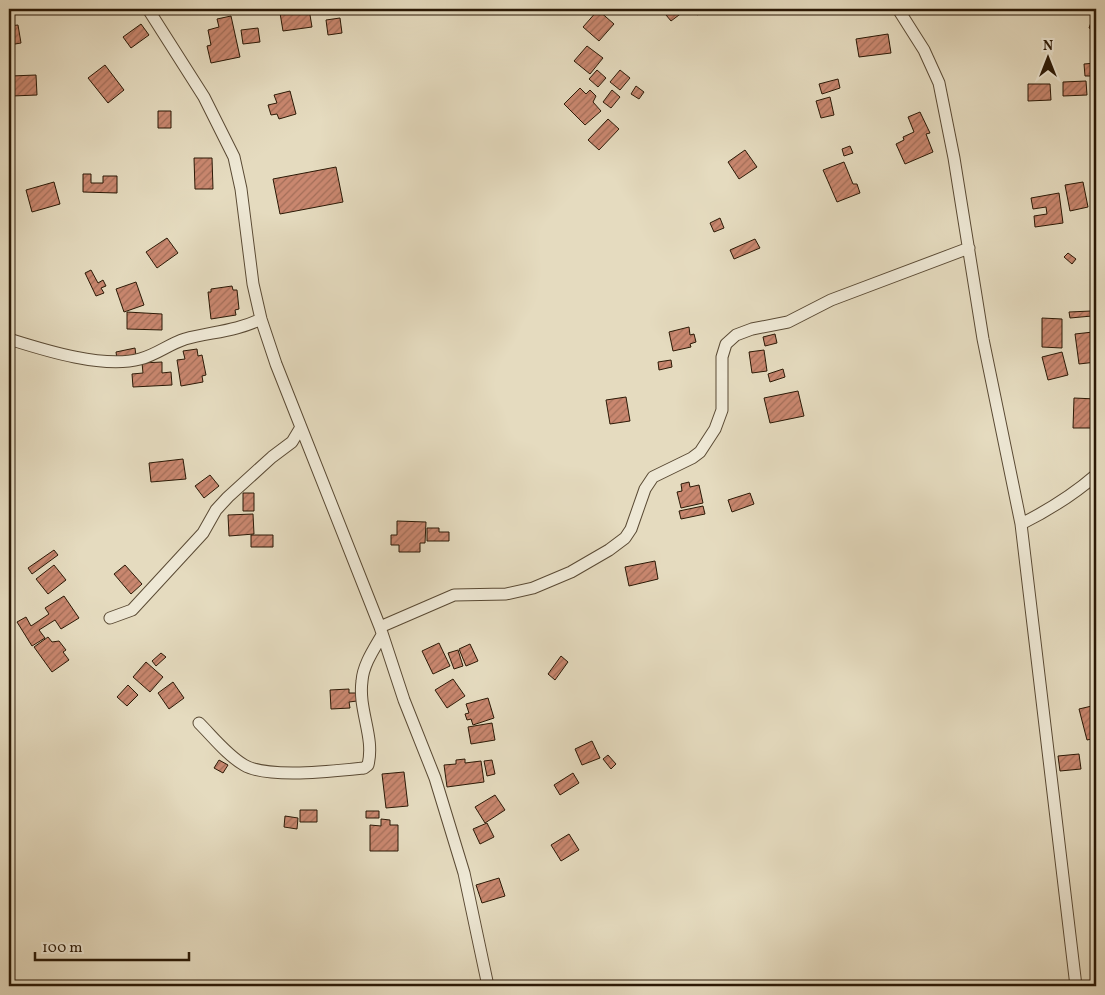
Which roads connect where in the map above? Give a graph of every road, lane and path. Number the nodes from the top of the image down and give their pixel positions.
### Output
1 (148, 9) edge
2 (898, 9) edge
3 (969, 248) junction
4 (262, 319) junction
5 (9, 339) edge
6 (300, 427) junction
7 (292, 442) junction
8 (307, 442) junction
9 (1096, 475) edge
10 (1021, 524) junction
11 (110, 618) dead end
12 (381, 631) junction
13 (199, 723) dead end
14 (488, 986) edge
15 (1076, 986) edge

1 - 4 street
2 - 3 street
3 - 10 street
3 - 12 street
4 - 5 street
4 - 6 street
6 - 7 street
6 - 8 street
7 - 8 street
7 - 11 street
8 - 12 street
9 - 10 street
10 - 15 street
12 - 13 street
12 - 14 street

